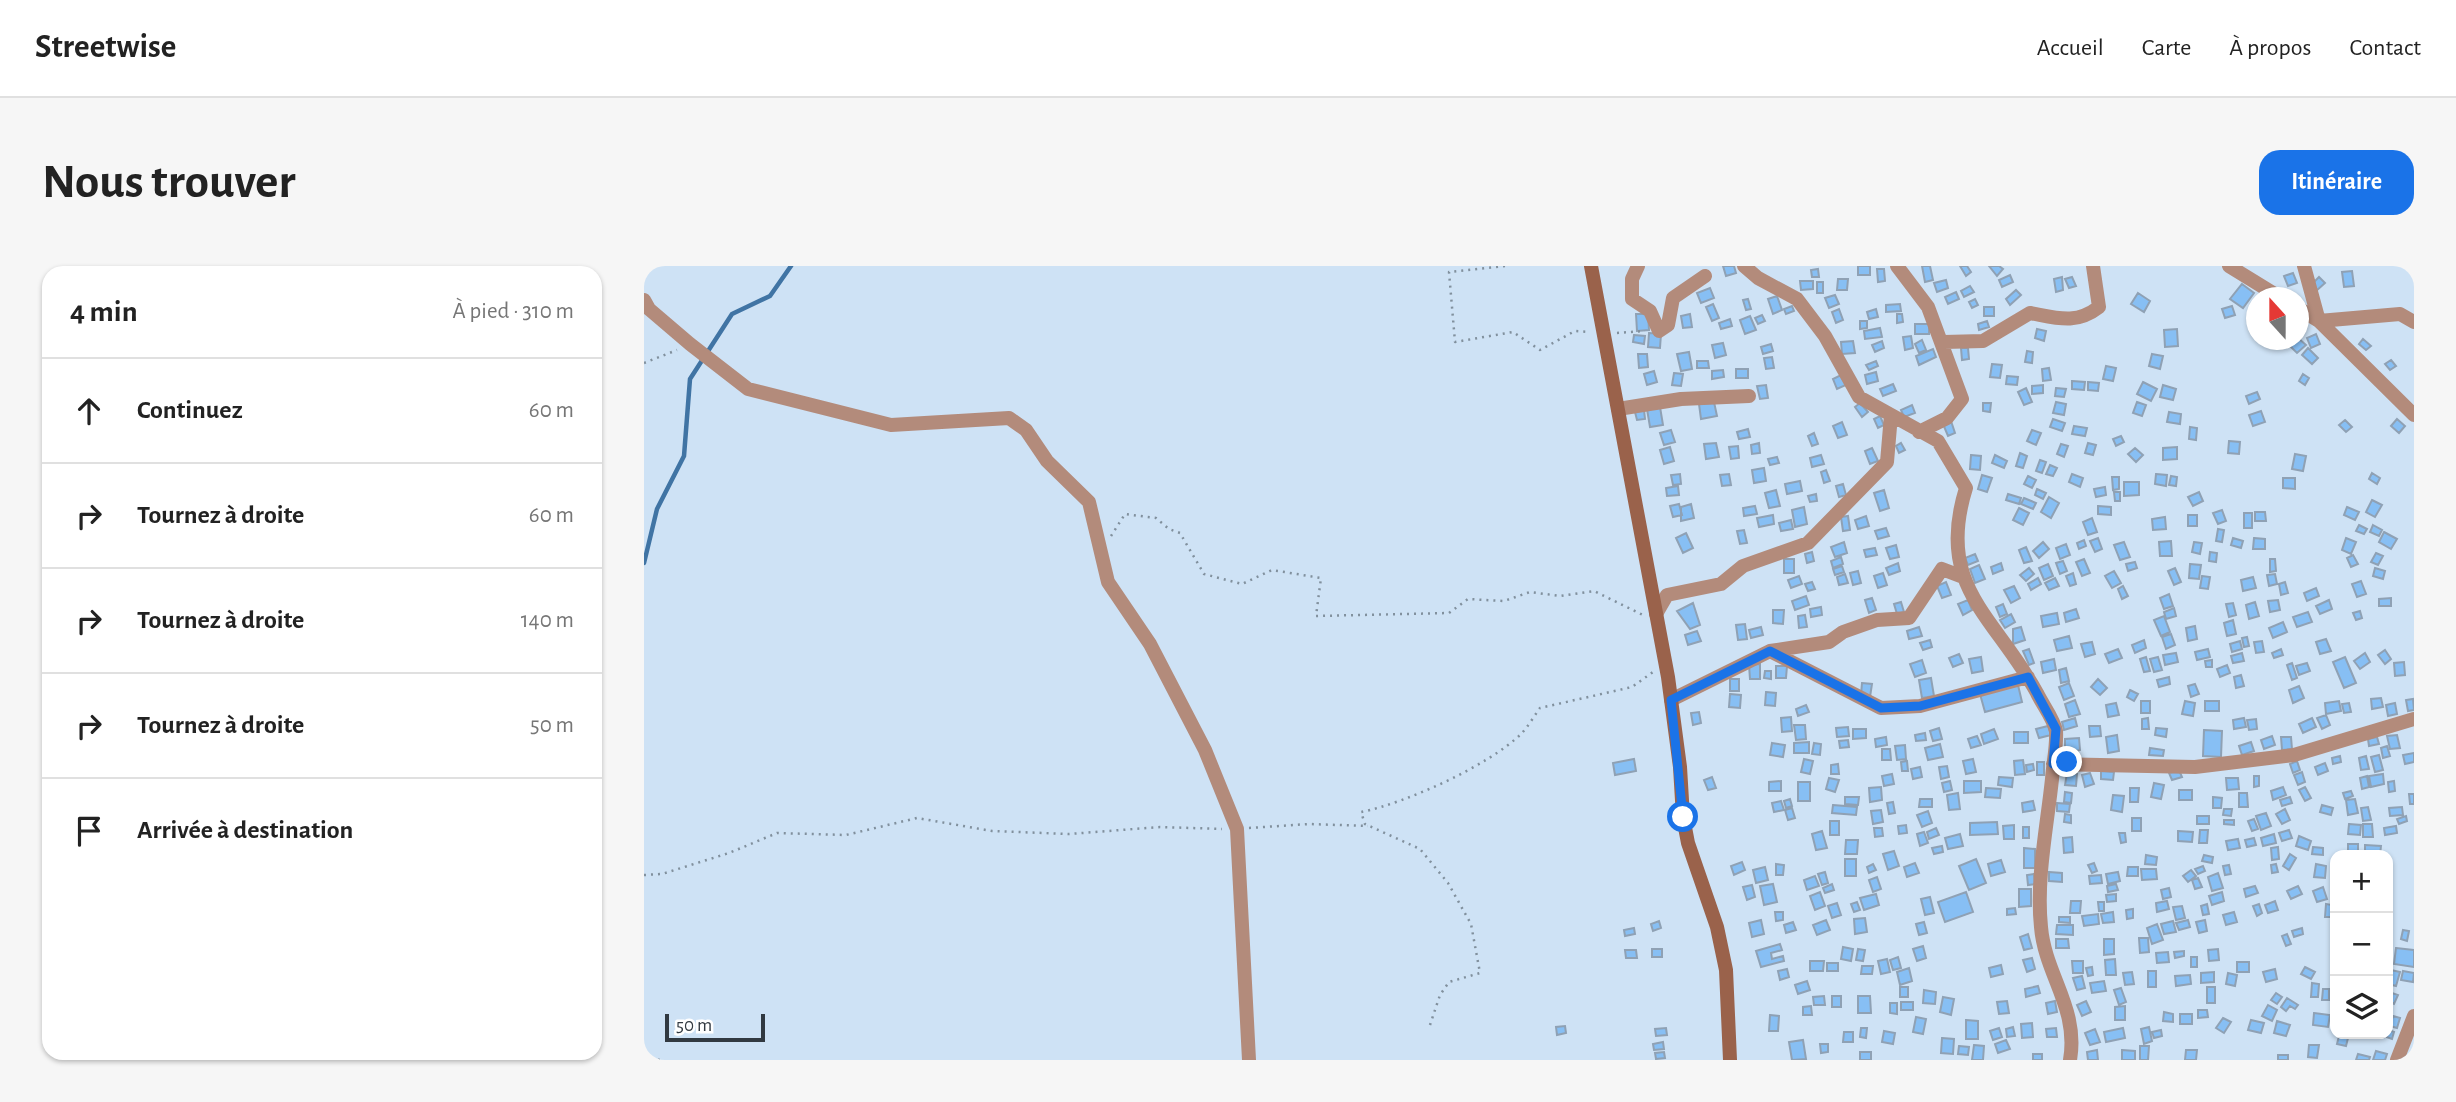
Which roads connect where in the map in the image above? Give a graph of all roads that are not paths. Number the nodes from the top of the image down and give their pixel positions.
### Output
1 (1591, 266) edge
2 (1638, 266) edge
3 (1744, 266) edge
4 (1897, 266) edge
5 (2093, 266) edge
6 (2230, 266) edge
7 (2304, 266) edge
8 (1705, 276) dead end
9 (2263, 287) edge
10 (644, 300) edge
11 (2309, 315) edge
12 (2319, 321) junction
13 (2414, 322) edge
14 (1944, 342) junction
15 (1749, 396) dead end
16 (1618, 409) junction
17 (1891, 415) junction
18 (2414, 415) edge
19 (1919, 432) junction
20 (1963, 577) junction
21 (1656, 614) junction
22 (1770, 651) junction
23 (2028, 677) junction
24 (1671, 700) junction
25 (2414, 719) edge
26 (2053, 764) junction
27 (2414, 1016) edge
28 (1250, 1060) edge
29 (1730, 1060) edge
30 (2070, 1060) edge
31 (2397, 1060) edge

1 - 16 main road
2 - 8 street
3 - 17 street
4 - 14 street
5 - 14 street
6 - 9 street
7 - 12 street
10 - 28 street
11 - 12 street
12 - 13 street
12 - 18 street
14 - 19 street
15 - 16 street
16 - 21 main road
17 - 19 street
17 - 21 street
19 - 20 street
20 - 22 street
20 - 23 street
21 - 24 main road
22 - 23 street
22 - 24 street
23 - 26 street
24 - 29 main road
25 - 26 street
26 - 30 street
27 - 31 street

